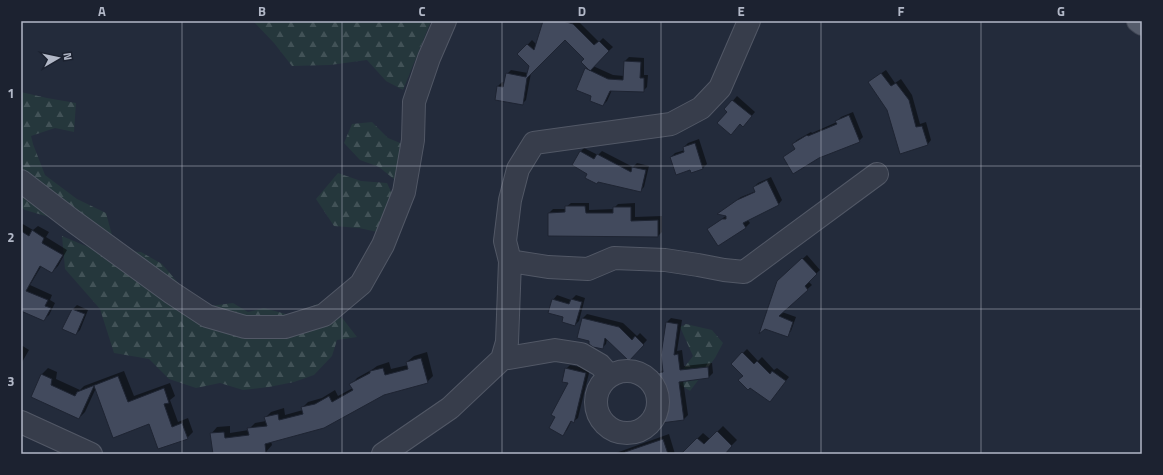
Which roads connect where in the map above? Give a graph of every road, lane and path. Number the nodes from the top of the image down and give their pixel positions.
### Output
1 (445, 21) edge
2 (749, 21) edge
3 (1138, 21) edge
4 (1142, 24) edge
5 (877, 174) dead end
6 (21, 181) edge
7 (510, 261) junction
8 (502, 359) junction
9 (609, 376) dead end
10 (21, 422) edge
11 (91, 454) edge
12 (383, 454) edge

1 - 6 street
2 - 7 street
3 - 4 main road
5 - 7 street
7 - 8 street
8 - 9 street
8 - 12 street
10 - 11 street

